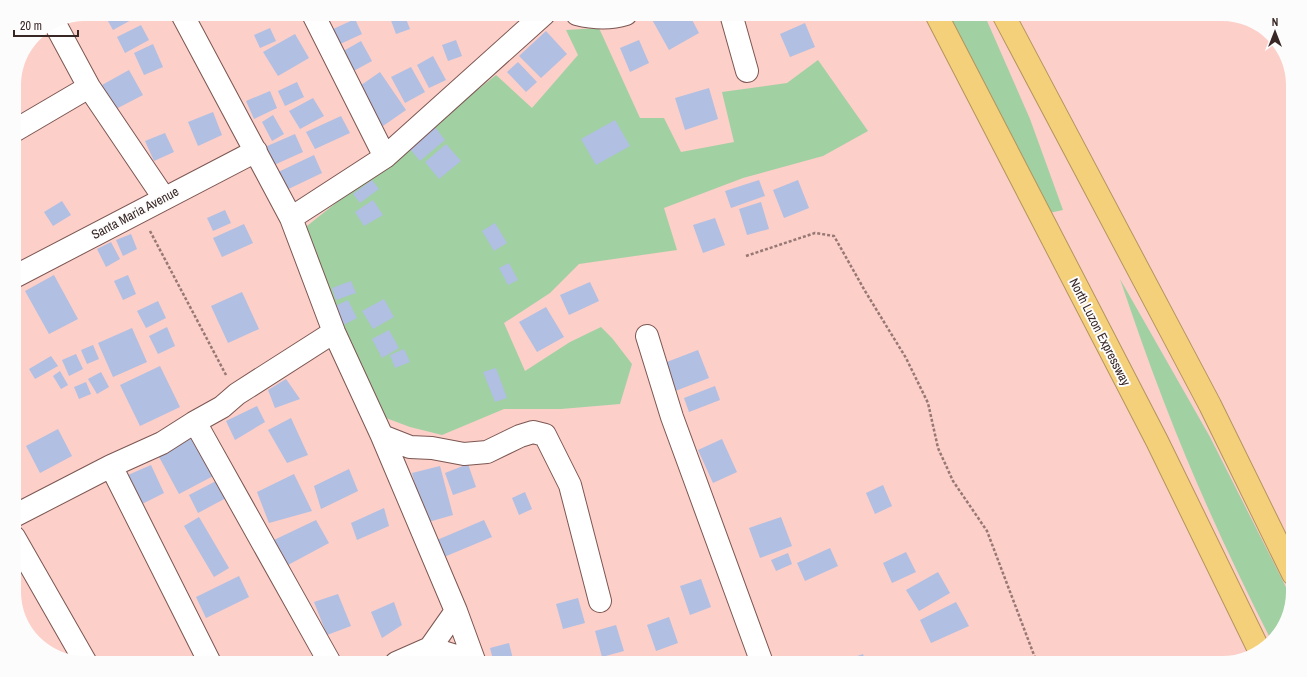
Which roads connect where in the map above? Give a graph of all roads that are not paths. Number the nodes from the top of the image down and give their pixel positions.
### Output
1 (186, 21) edge
2 (317, 21) edge
3 (536, 21) edge
4 (733, 21) edge
5 (940, 21) edge
6 (1006, 21) edge
7 (57, 28) edge
8 (747, 72) dead end
9 (89, 87) junction
10 (21, 128) edge
11 (256, 151) junction
12 (385, 157) junction
13 (164, 198) junction
14 (291, 218) junction
15 (21, 273) edge
16 (334, 332) junction
17 (647, 336) dead end
18 (195, 422) junction
19 (382, 436) junction
20 (111, 466) junction
21 (21, 512) edge
22 (21, 549) edge
23 (1286, 560) edge
24 (600, 601) dead end
25 (456, 611) junction
26 (1257, 646) edge
27 (430, 648) junction
28 (82, 656) edge
29 (206, 656) edge
30 (326, 656) edge
31 (412, 656) edge
32 (454, 656) edge
33 (472, 656) edge
34 (759, 656) edge

1 - 11 street
2 - 12 street
3 - 12 street
4 - 8 street
5 - 26 highway, North Luzon Expressway
6 - 23 highway
7 - 9 street
9 - 10 street
9 - 13 street
11 - 13 street, Santa Maria Avenue
11 - 14 street
12 - 14 street
13 - 15 street, Santa Maria Avenue
14 - 16 street
16 - 18 street
16 - 19 street
17 - 34 street
18 - 20 street
18 - 30 street
19 - 24 street
19 - 25 street
20 - 21 street
20 - 29 street
22 - 28 street
25 - 27 street
25 - 33 street
27 - 31 street
27 - 32 street

